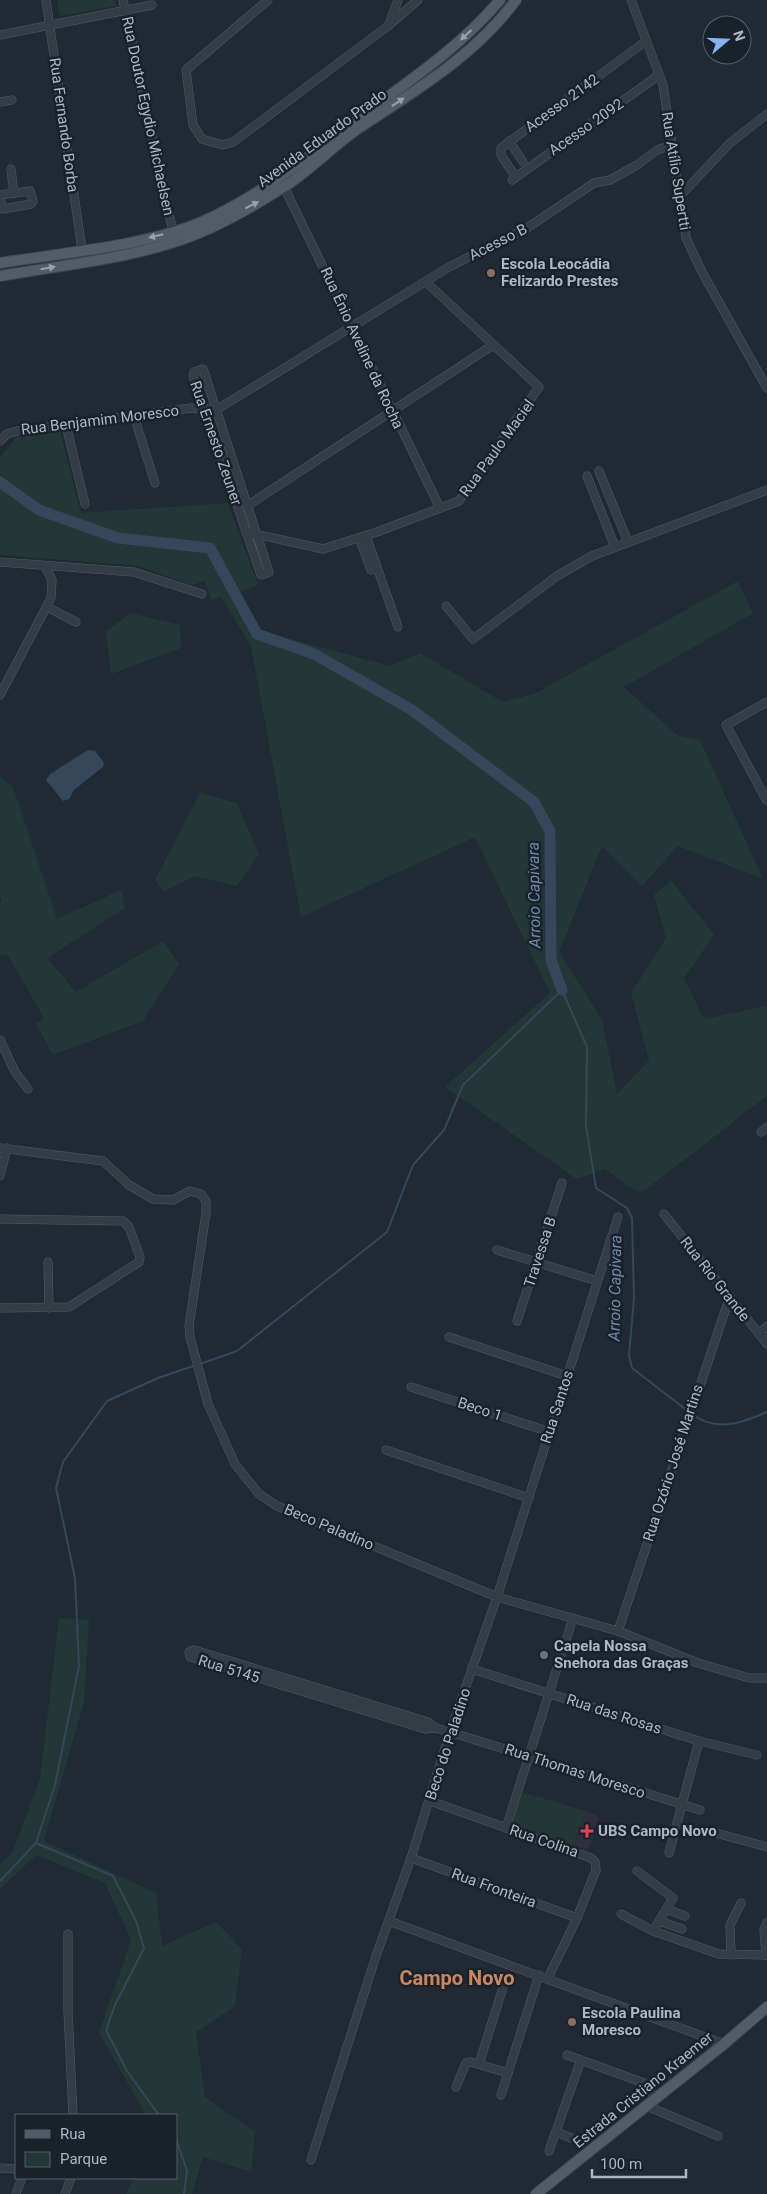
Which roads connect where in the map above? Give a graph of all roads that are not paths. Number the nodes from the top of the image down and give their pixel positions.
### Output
1 (46, 0) edge
2 (123, 0) edge
3 (268, 0) edge
4 (398, 0) edge
5 (418, 0) edge
6 (500, 0) edge
7 (516, 0) edge
8 (631, 0) edge
9 (152, 5) dead end
10 (126, 11) junction
11 (482, 20) junction
12 (49, 25) junction
13 (388, 26) junction
14 (492, 29) junction
15 (0, 34) edge
16 (646, 41) junction
17 (437, 60) junction
18 (445, 70) junction
19 (659, 75) junction
20 (12, 100) dead end
21 (0, 102) edge
22 (767, 114) edge
23 (509, 142) junction
24 (672, 145) junction
25 (301, 161) junction
26 (523, 162) dead end
27 (11, 169) dead end
28 (513, 176) joint
29 (279, 177) junction
30 (284, 187) junction
31 (14, 193) junction
32 (0, 195) edge
33 (681, 195) junction
34 (0, 200) edge
35 (173, 232) junction
36 (82, 250) junction
37 (0, 262) edge
38 (0, 276) edge
39 (426, 282) junction
40 (353, 327) junction
41 (492, 345) junction
42 (767, 387) edge
43 (204, 410) junction
44 (216, 410) junction
45 (392, 412) junction
46 (134, 416) junction
47 (66, 425) junction
48 (0, 441) edge
49 (599, 471) dead end
50 (587, 476) dead end
51 (155, 483) dead end
52 (767, 490) edge
53 (85, 504) dead end
54 (247, 506) junction
55 (440, 508) junction
56 (246, 532) junction
57 (257, 535) junction
58 (362, 537) junction
59 (628, 542) junction
60 (615, 547) junction
61 (0, 562) edge
62 (45, 566) junction
63 (371, 570) dead end
64 (202, 594) dead end
65 (446, 606) dead end
66 (47, 607) junction
67 (76, 622) dead end
68 (398, 627) dead end
69 (0, 695) edge
70 (767, 702) edge
71 (767, 802) edge
72 (0, 1040) edge
73 (28, 1089) dead end
74 (3, 1148) edge
75 (0, 1176) edge
76 (562, 1183) dead end
77 (664, 1214) dead end
78 (618, 1217) dead end
79 (0, 1219) edge
80 (498, 1250) dead end
81 (48, 1262) dead end
82 (537, 1263) junction
83 (597, 1282) junction
84 (730, 1296) junction
85 (0, 1308) edge
86 (49, 1308) junction
87 (517, 1321) dead end
88 (767, 1326) edge
89 (759, 1334) junction
90 (449, 1337) dead end
91 (767, 1344) edge
92 (567, 1376) junction
93 (411, 1387) dead end
94 (550, 1432) junction
95 (386, 1450) dead end
96 (529, 1498) junction
97 (497, 1597) junction
98 (573, 1618) junction
99 (618, 1631) junction
100 (472, 1669) junction
101 (767, 1678) edge
102 (291, 1684) junction
103 (549, 1693) junction
104 (450, 1732) junction
105 (699, 1741) junction
106 (757, 1755) dead end
107 (529, 1756) junction
108 (430, 1801) junction
109 (681, 1805) junction
110 (700, 1810) dead end
111 (506, 1828) junction
112 (716, 1833) dead end
113 (767, 1847) edge
114 (668, 1853) dead end
115 (411, 1858) junction
116 (637, 1871) dead end
117 (741, 1902) dead end
118 (666, 1909) junction
119 (621, 1914) dead end
120 (685, 1916) dead end
121 (578, 1918) junction
122 (389, 1920) junction
123 (659, 1921) junction
124 (767, 1922) edge
125 (682, 1929) dead end
126 (653, 1931) junction
127 (68, 1934) dead end
128 (731, 1954) junction
129 (766, 1955) edge
130 (539, 1975) junction
131 (548, 1978) junction
132 (505, 1981) dead end
133 (767, 2007) edge
134 (724, 2044) junction
135 (567, 2055) dead end
136 (581, 2060) junction
137 (479, 2064) junction
138 (508, 2073) junction
139 (456, 2086) dead end
140 (501, 2095) dead end
141 (656, 2098) junction
142 (647, 2106) junction
143 (73, 2114) edge
144 (556, 2132) junction
145 (718, 2136) dead end
146 (572, 2138) dead end
147 (549, 2151) dead end
148 (311, 2160) dead end
149 (0, 2168) edge
150 (15, 2169) edge
151 (22, 2179) edge
152 (71, 2179) edge
153 (16, 2194) edge
154 (64, 2194) edge
155 (536, 2194) edge

1 - 12 street, Rua Fernando Borba
2 - 10 street, Rua Doutor Egydio Michaelsen
3 - 13 street
4 - 13 street
5 - 13 street
6 - 11 main road, Avenida Eduardo Prado
7 - 14 main road, Avenida Eduardo Prado
8 - 16 street, Rua Atílio Supertti
9 - 10 street
10 - 12 street
10 - 35 street, Rua Doutor Egydio Michaelsen
11 - 14 main road
11 -> 17 main road, Avenida Eduardo Prado
12 - 15 street
12 - 36 street, Rua Fernando Borba
14 - 18 main road, Avenida Eduardo Prado
16 - 19 street, Rua Atílio Supertti
16 - 23 street, Acesso 2142
17 - 18 main road
17 - 25 main road, Avenida Eduardo Prado
30 -> 18 main road, Avenida Eduardo Prado
19 - 24 street, Rua Atílio Supertti
19 - 28 street, Acesso 2092
20 - 21 street
22 - 33 street
23 - 26 street
23 - 28 street, Acesso 2142
24 - 33 street, Rua Atílio Supertti
24 - 39 street, Acesso B
25 - 29 main road, Avenida Eduardo Prado
25 - 30 main road
27 - 31 street
29 - 30 main road
29 - 35 main road, Avenida Eduardo Prado
38 -> 30 main road, Avenida Eduardo Prado
30 - 40 street, Rua Ênio Aveline da Rocha
31 - 32 street
31 - 34 street
33 - 42 street, Rua Atílio Supertti
35 -> 36 main road, Avenida Eduardo Prado
36 - 37 main road, Avenida Eduardo Prado
39 - 40 street, Acesso B
39 - 41 street
40 - 44 street, Acesso B
40 - 45 street, Rua Ênio Aveline da Rocha
41 - 45 street
41 - 55 street, Rua Paulo Maciel
43 - 44 street, Rua Benjamim Moresco
43 - 44 street, Rua Ernesto Zeuner
43 - 46 street, Rua Benjamim Moresco
43 - 56 street, Rua Ernesto Zeuner
44 - 54 street, Rua Ernesto Zeuner
45 - 54 street
45 - 55 street, Rua Ênio Aveline da Rocha
46 - 47 street, Rua Benjamim Moresco
46 - 51 street
47 - 48 street, Rua Benjamim Moresco
47 - 53 street
49 - 59 street
50 - 60 street
52 - 59 street
54 - 57 street, Rua Ernesto Zeuner
55 - 58 street, Rua Paulo Maciel
56 - 57 street, Rua Paulo Maciel
56 - 57 street, Rua Ernesto Zeuner
57 - 58 street, Rua Paulo Maciel
58 - 63 street
58 - 68 street
59 - 60 street
60 - 65 street
61 - 62 street
62 - 64 street
62 - 66 street
66 - 67 street
66 - 69 street
70 - 71 street
72 - 73 street
74 - 75 street
74 - 97 street, Beco Paladino
76 - 82 street, Travessa B
77 - 84 street, Rua Rio Grande
78 - 83 street, Rua Santos
79 - 86 street
80 - 82 street
81 - 86 street
82 - 83 street
82 - 87 street, Travessa B
83 - 92 street, Rua Santos
84 - 89 street, Rua Rio Grande
84 - 99 street, Rua Ozório José Martins
85 - 86 street
88 - 89 street
89 - 91 street, Rua Rio Grande
90 - 92 street
92 - 94 street, Rua Santos
93 - 94 street, Beco 1
94 - 96 street, Rua Santos
95 - 96 street
96 - 97 street, Rua Santos
97 - 98 street
97 - 100 street, Beco do Paladino
98 - 99 street
98 - 103 street
99 - 101 street
100 - 103 street, Rua das Rosas
100 - 104 street, Beco do Paladino
102 - 102 street, Rua 5145
102 - 104 street, Rua 5145
103 - 105 street, Rua das Rosas
103 - 107 street
104 - 107 street, Rua Thomas Moresco
104 - 108 street, Beco do Paladino
105 - 106 street, Rua das Rosas
105 - 109 street
107 - 109 street, Rua Thomas Moresco
107 - 111 street
108 - 111 street, Rua Colina
108 - 115 street, Beco do Paladino
109 - 110 street, Rua Thomas Moresco
109 - 114 street
111 - 121 street, Rua Colina
112 - 113 street
115 - 121 street, Rua Fronteira
115 - 122 street, Beco do Paladino
116 - 118 street
117 - 128 street
118 - 120 street
118 - 123 street
119 - 126 street
121 - 131 street, Rua Colina
122 - 130 street
122 - 148 street, Beco do Paladino
123 - 125 street
123 - 126 street
124 - 129 street
126 - 128 street
127 - 143 street
128 - 129 street
130 - 131 street
130 - 138 street
131 - 134 street
132 - 137 street
133 - 134 main road, Estrada Cristiano Kraemer
134 - 141 main road, Estrada Cristiano Kraemer
135 - 136 street
136 - 141 street
136 - 144 street
137 - 138 street
137 - 139 street
138 - 140 street
141 - 142 main road, Estrada Cristiano Kraemer
142 - 145 street
142 - 155 main road, Estrada Cristiano Kraemer
144 - 146 street
144 - 147 street
149 - 150 street
151 - 153 street
152 - 154 street

